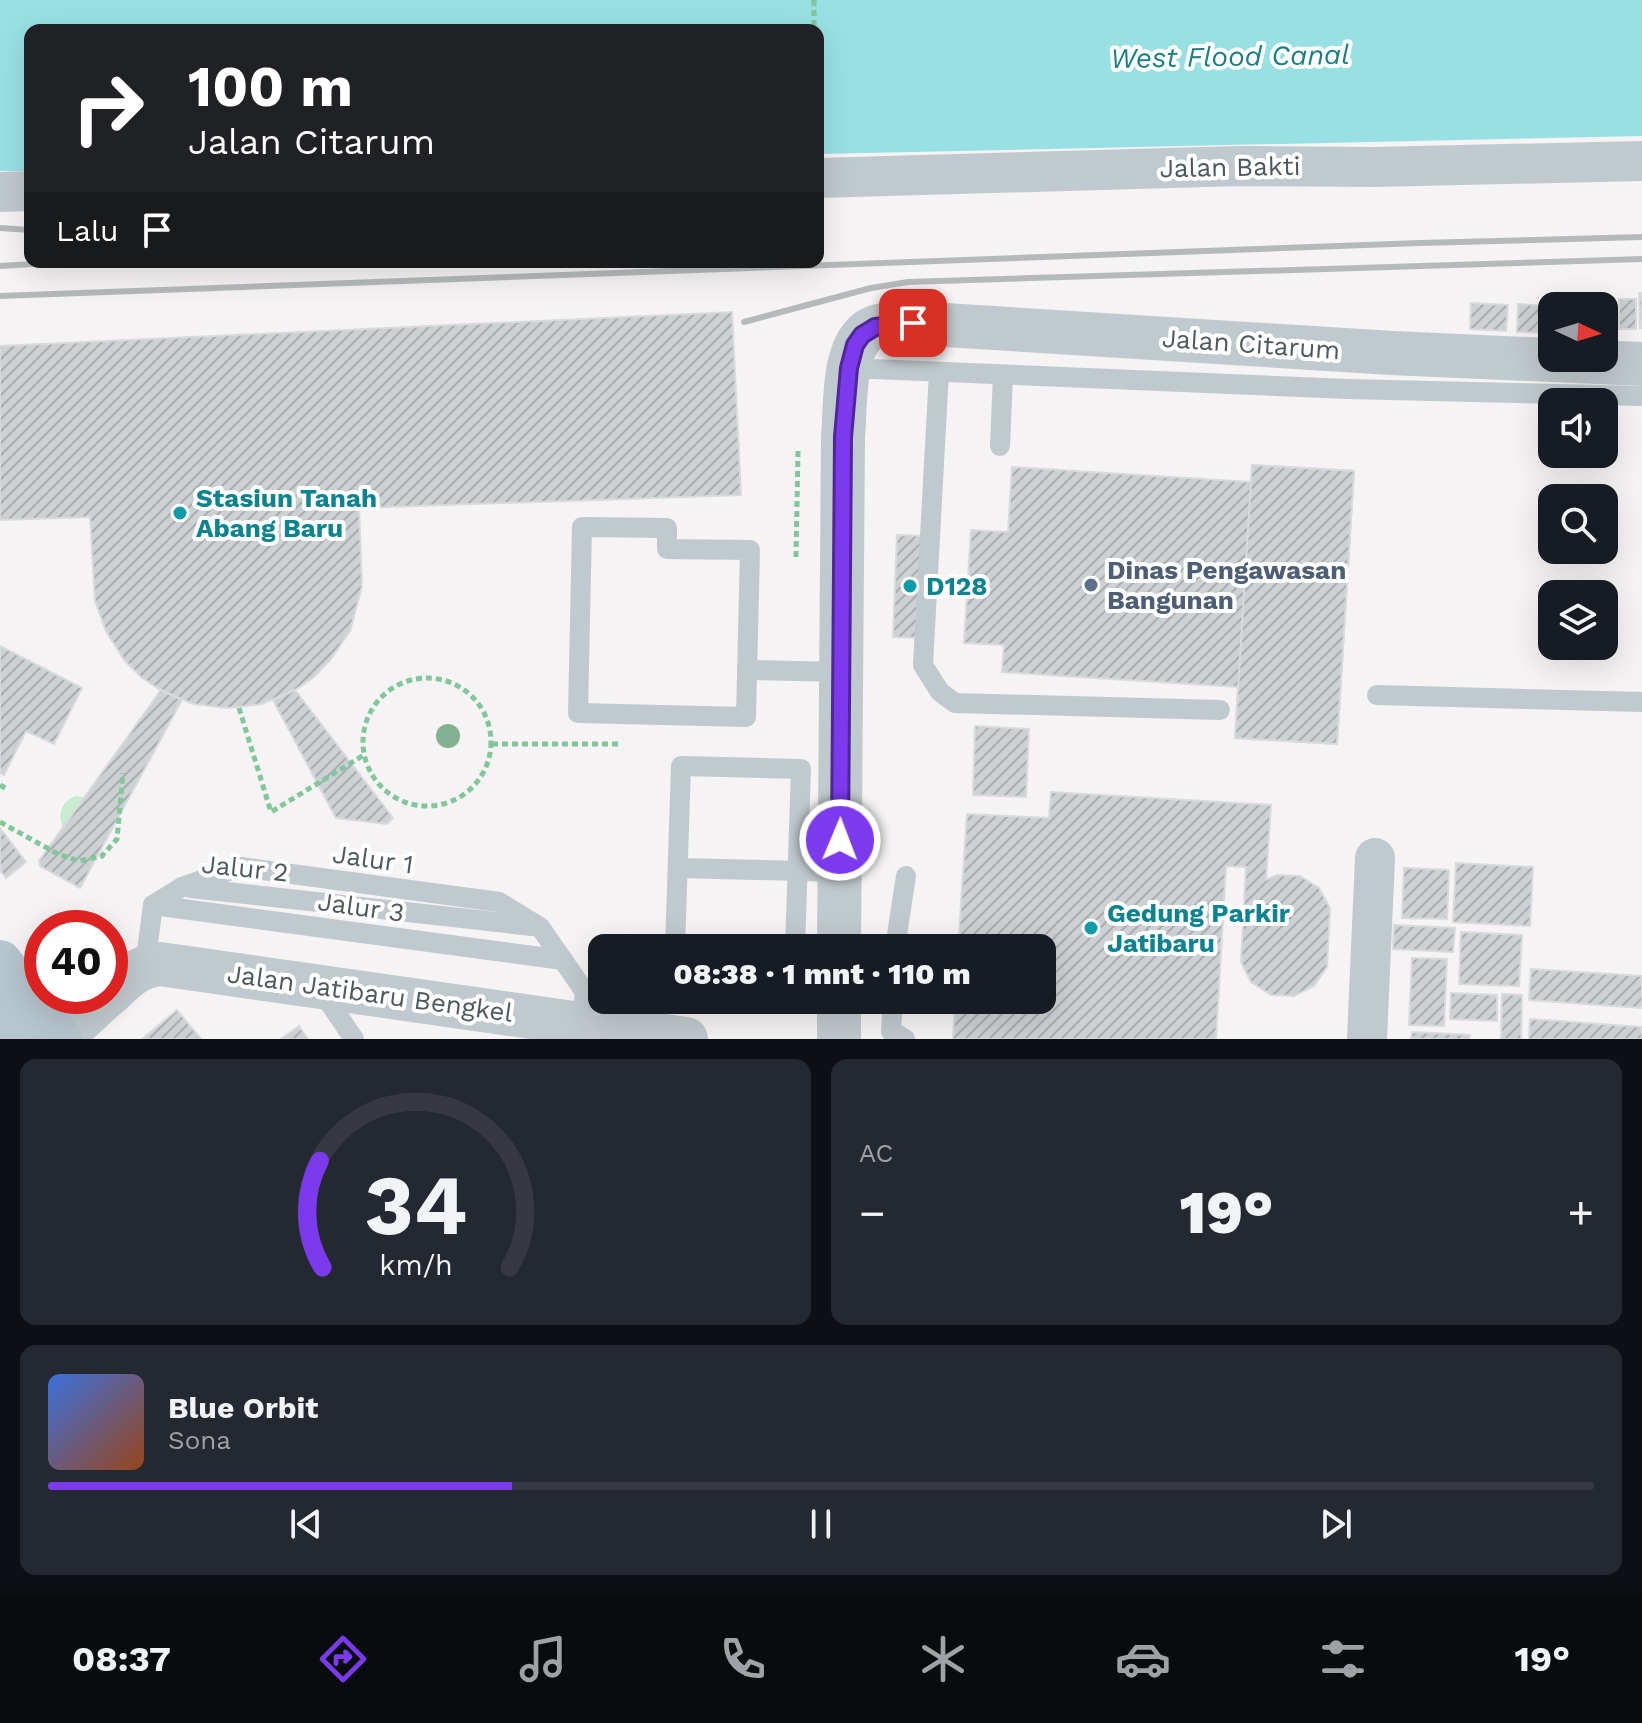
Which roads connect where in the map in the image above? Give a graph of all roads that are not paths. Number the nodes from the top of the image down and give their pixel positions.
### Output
1 (1642, 161) edge
2 (824, 178) edge
3 (24, 191) edge
4 (0, 192) edge
5 (855, 352) junction
6 (1642, 364) edge
7 (939, 372) junction
8 (1003, 375) junction
9 (1642, 396) edge
10 (1000, 446) dead end
11 (747, 670) junction
12 (841, 672) junction
13 (1377, 695) dead end
14 (1642, 702) edge
15 (1220, 710) dead end
16 (1375, 858) dead end
17 (678, 868) junction
18 (818, 872) junction
19 (906, 876) dead end
20 (182, 887) junction
21 (153, 905) junction
22 (540, 927) junction
23 (676, 934) edge
24 (799, 934) edge
25 (835, 934) edge
26 (897, 934) edge
27 (563, 960) junction
28 (0, 962) edge
29 (145, 966) junction
30 (128, 977) edge
31 (319, 987) junction
32 (0, 1012) edge
33 (88, 1014) edge
34 (839, 1014) edge
35 (892, 1014) edge
36 (582, 1023) junction
37 (21, 1039) edge
38 (60, 1039) edge
39 (354, 1039) edge
40 (686, 1039) edge
41 (839, 1039) edge
42 (905, 1039) edge
43 (1367, 1039) edge

1 - 2 street, Jalan Bakti
3 - 4 street
5 - 6 street, Jalan Citarum
5 - 7 lane
5 - 12 street
7 - 8 lane
7 - 15 lane
8 - 9 lane
8 - 10 lane
11 - 11 lane
11 - 12 lane
12 - 18 street
13 - 14 lane
16 - 43 street
17 - 18 lane
17 - 18 lane
17 - 23 lane
18 - 24 lane
18 - 25 street
19 - 26 lane
20 - 21 lane
20 - 22 lane, Jalur 2
20 - 22 lane, Jalur 1
21 - 27 lane, Jalur 3
21 - 29 lane
22 - 27 lane
27 - 36 lane
28 - 38 main road
29 - 30 street
29 - 31 street, Jalan Jatibaru Bengkel
31 - 36 street, Jalan Jatibaru Bengkel
31 - 39 lane
32 - 37 main road
33 - 38 street
34 - 41 street
35 - 42 lane
36 - 40 street, Jalan Jatibaru Bengkel

